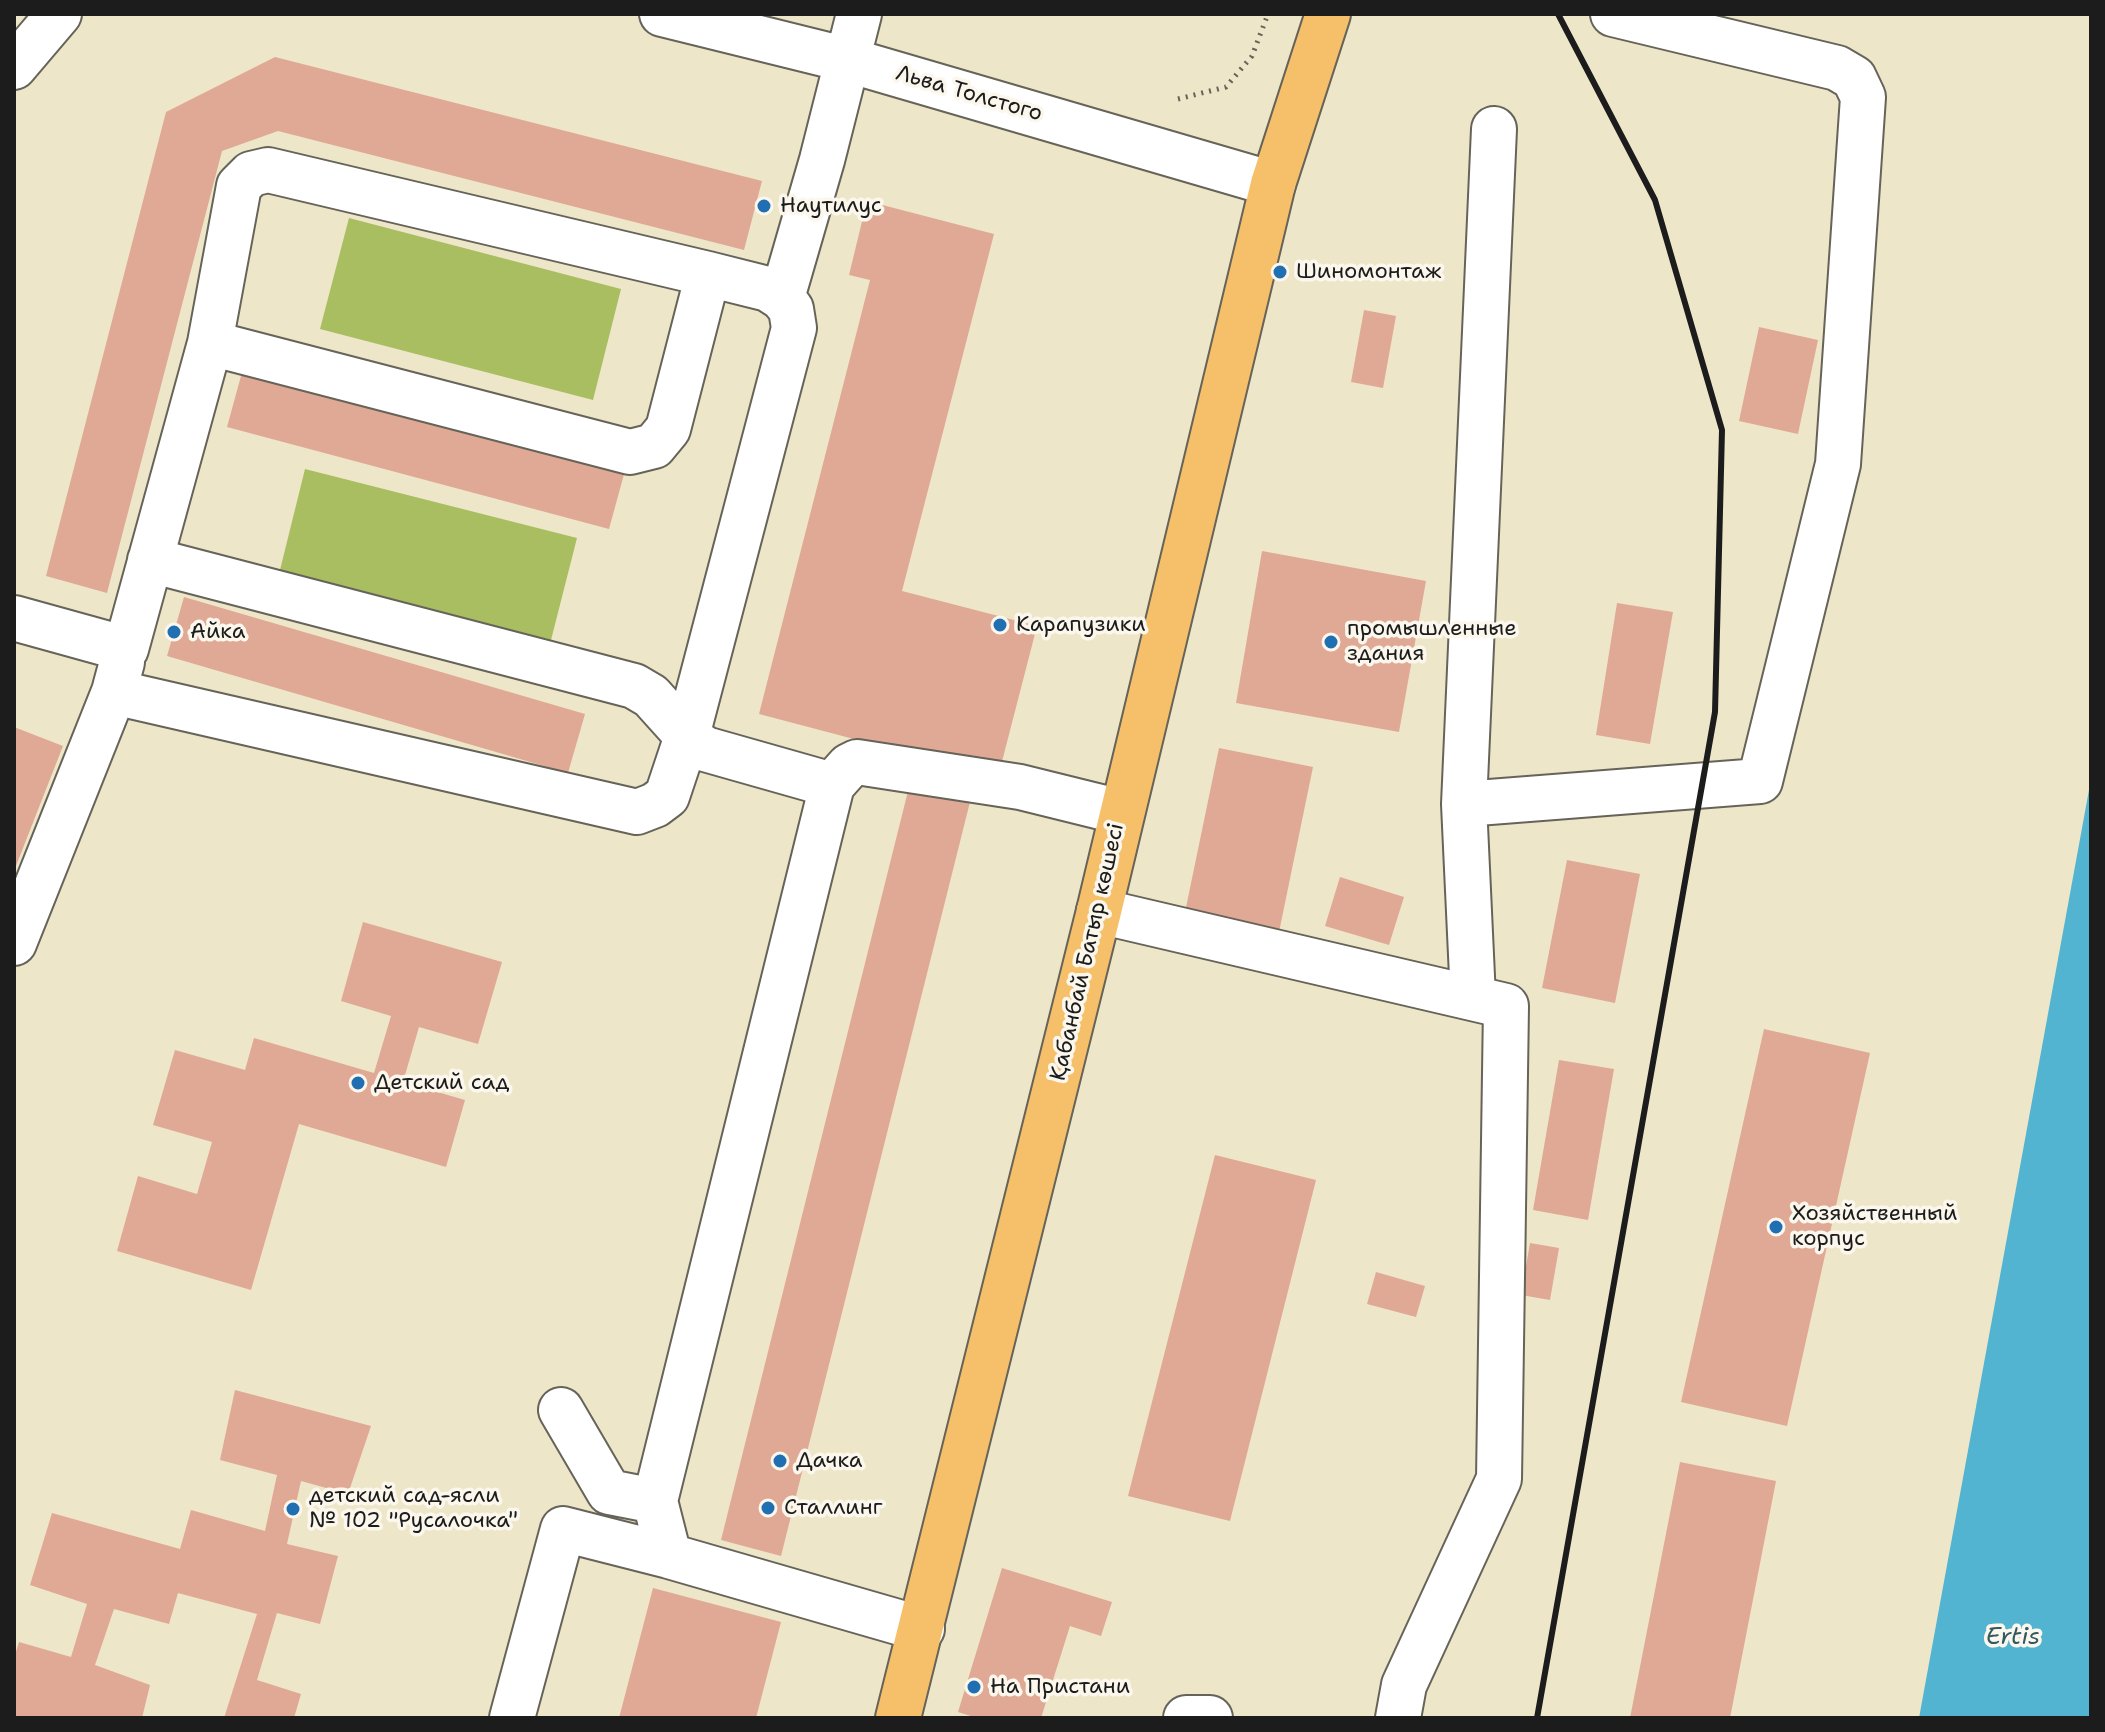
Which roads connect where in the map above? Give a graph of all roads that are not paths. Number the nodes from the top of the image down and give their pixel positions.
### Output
1 (59, 14) edge
2 (662, 14) edge
3 (859, 14) edge
4 (1328, 14) edge
5 (1613, 14) edge
6 (848, 60) junction
7 (14, 67) edge
8 (1494, 129) dead end
9 (1273, 184) junction
10 (708, 274) junction
11 (782, 298) junction
12 (210, 343) junction
13 (150, 560) junction
14 (14, 618) edge
15 (126, 649) junction
16 (114, 692) junction
17 (687, 736) junction
18 (832, 785) junction
19 (1464, 804) junction
20 (1121, 812) junction
21 (1099, 911) junction
22 (14, 943) edge
23 (1473, 998) junction
24 (561, 1410) dead end
25 (655, 1501) junction
26 (669, 1556) junction
27 (922, 1629) junction
28 (512, 1718) edge
29 (898, 1718) edge
30 (1186, 1718) edge
31 (1210, 1718) edge
32 (1398, 1718) edge

1 - 7 street
2 - 6 street, Льва Толстого
3 - 6 street
4 - 9 main road, Қабанбай Батыр көшесі
5 - 19 street
6 - 9 street, Льва Толстого
6 - 11 street
8 - 19 street
9 - 20 main road, Қабанбай Батыр көшесі
10 - 11 street
10 - 12 street
10 - 12 street
11 - 17 street
12 - 13 street
13 - 15 street
13 - 17 street
14 - 15 street
15 - 16 street
16 - 17 street
16 - 22 street
17 - 18 street
18 - 20 street
18 - 25 street
19 - 23 street
20 - 21 main road, Қабанбай Батыр көшесі
21 - 23 street
21 - 27 main road, Қабанбай Батыр көшесі
23 - 32 street
24 - 25 street
25 - 26 street
26 - 27 street
26 - 28 street
27 - 29 main road, Қабанбай Батыр көшесі
30 - 31 street

